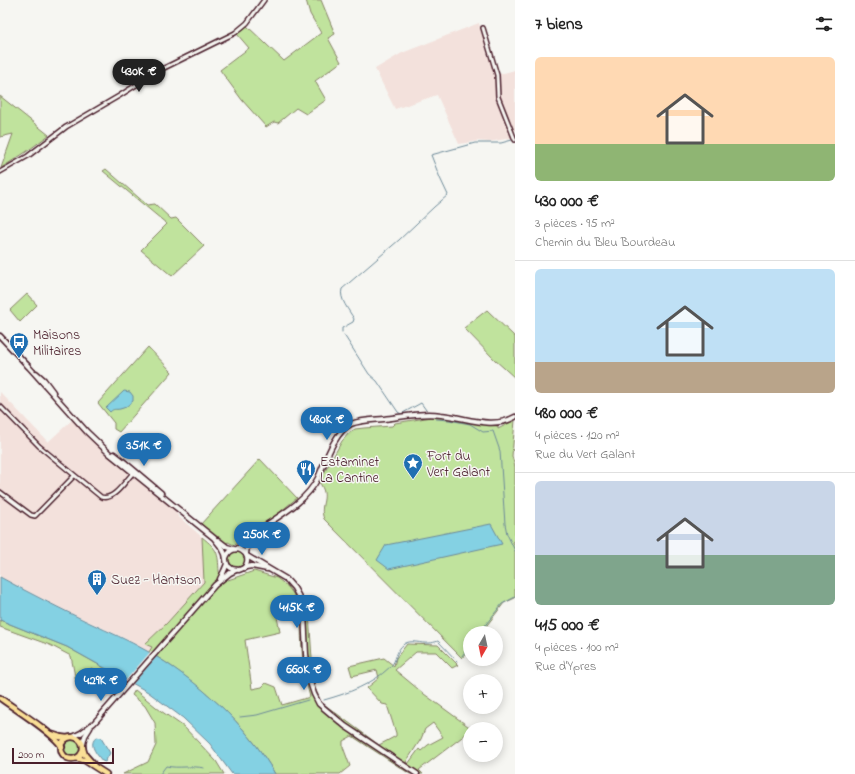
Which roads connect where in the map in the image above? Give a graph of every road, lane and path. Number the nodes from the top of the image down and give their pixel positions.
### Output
1 (264, 0) edge
2 (483, 28) dead end
3 (515, 140) edge
4 (0, 172) edge
5 (0, 336) edge
6 (0, 406) edge
7 (515, 417) edge
8 (105, 448) junction
9 (133, 473) junction
10 (74, 476) junction
11 (0, 492) edge
12 (169, 502) junction
13 (206, 532) junction
14 (254, 534) junction
15 (235, 549) junction
16 (246, 555) junction
17 (226, 561) junction
18 (244, 568) junction
19 (267, 569) junction
20 (236, 570) junction
21 (215, 585) junction
22 (0, 698) edge
23 (94, 723) junction
24 (44, 730) junction
25 (70, 737) junction
26 (62, 747) junction
27 (83, 747) junction
28 (76, 758) junction
29 (99, 769) junction
30 (106, 774) edge
31 (416, 774) edge

1 - 4 street
2 - 3 street
5 - 8 main road
6 - 10 street
7 - 14 main road
8 - 9 main road
8 - 12 main road
9 - 10 street
9 - 12 main road
10 - 11 street
12 - 13 main road
13 - 15 main road
13 - 17 main road
14 - 15 main road
14 - 16 main road
15 - 16 main road
15 - 17 main road
16 - 18 main road
16 - 19 main road
17 - 20 main road
17 - 21 main road
18 - 19 main road
18 - 20 main road
19 - 31 main road
20 - 21 main road
21 - 23 main road
22 - 24 main road
23 - 25 main road
23 - 27 main road
24 - 25 main road
24 - 26 main road
25 - 26 main road
25 - 27 main road
26 - 28 main road
27 - 28 main road
27 - 29 main road
28 - 29 main road
29 - 30 main road

